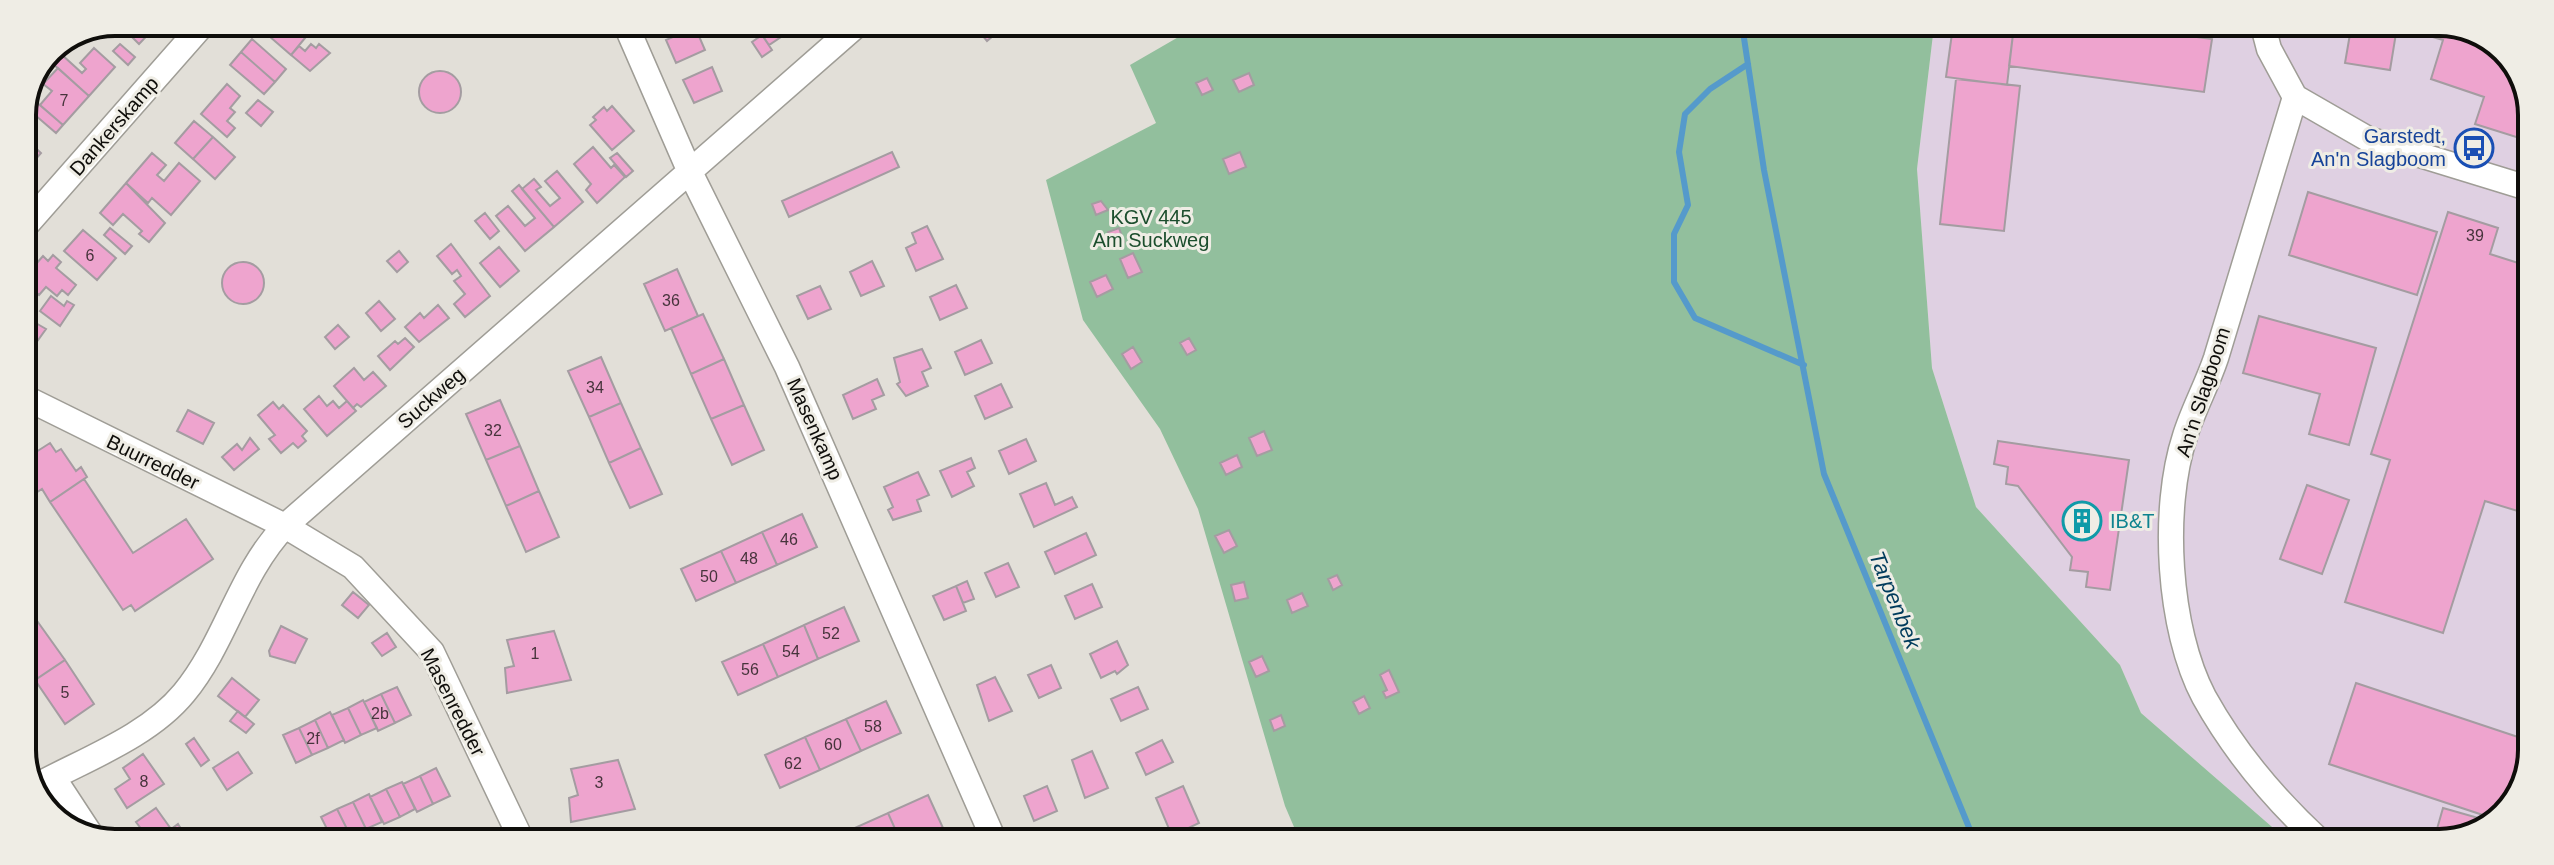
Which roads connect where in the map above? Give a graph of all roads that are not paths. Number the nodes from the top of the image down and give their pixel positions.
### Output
1 (193, 36) edge
2 (631, 36) edge
3 (844, 36) edge
4 (2266, 36) edge
5 (2295, 97) junction
6 (689, 170) junction
7 (2518, 185) edge
8 (36, 214) edge
9 (36, 403) edge
10 (285, 526) junction
11 (43, 782) edge
12 (74, 817) edge
13 (516, 829) edge
14 (989, 829) edge
15 (2309, 829) edge

1 - 8 street, Dankerskamp
2 - 6 street, Masenkamp
3 - 6 street, Suckweg
4 - 5 street
5 - 7 street
5 - 15 street, An'n Slagboom
6 - 10 street, Suckweg
6 - 14 street, Masenkamp
9 - 10 street, Buurredder
10 - 11 street, Suckweg
10 - 13 street, Masenredder
11 - 12 street

